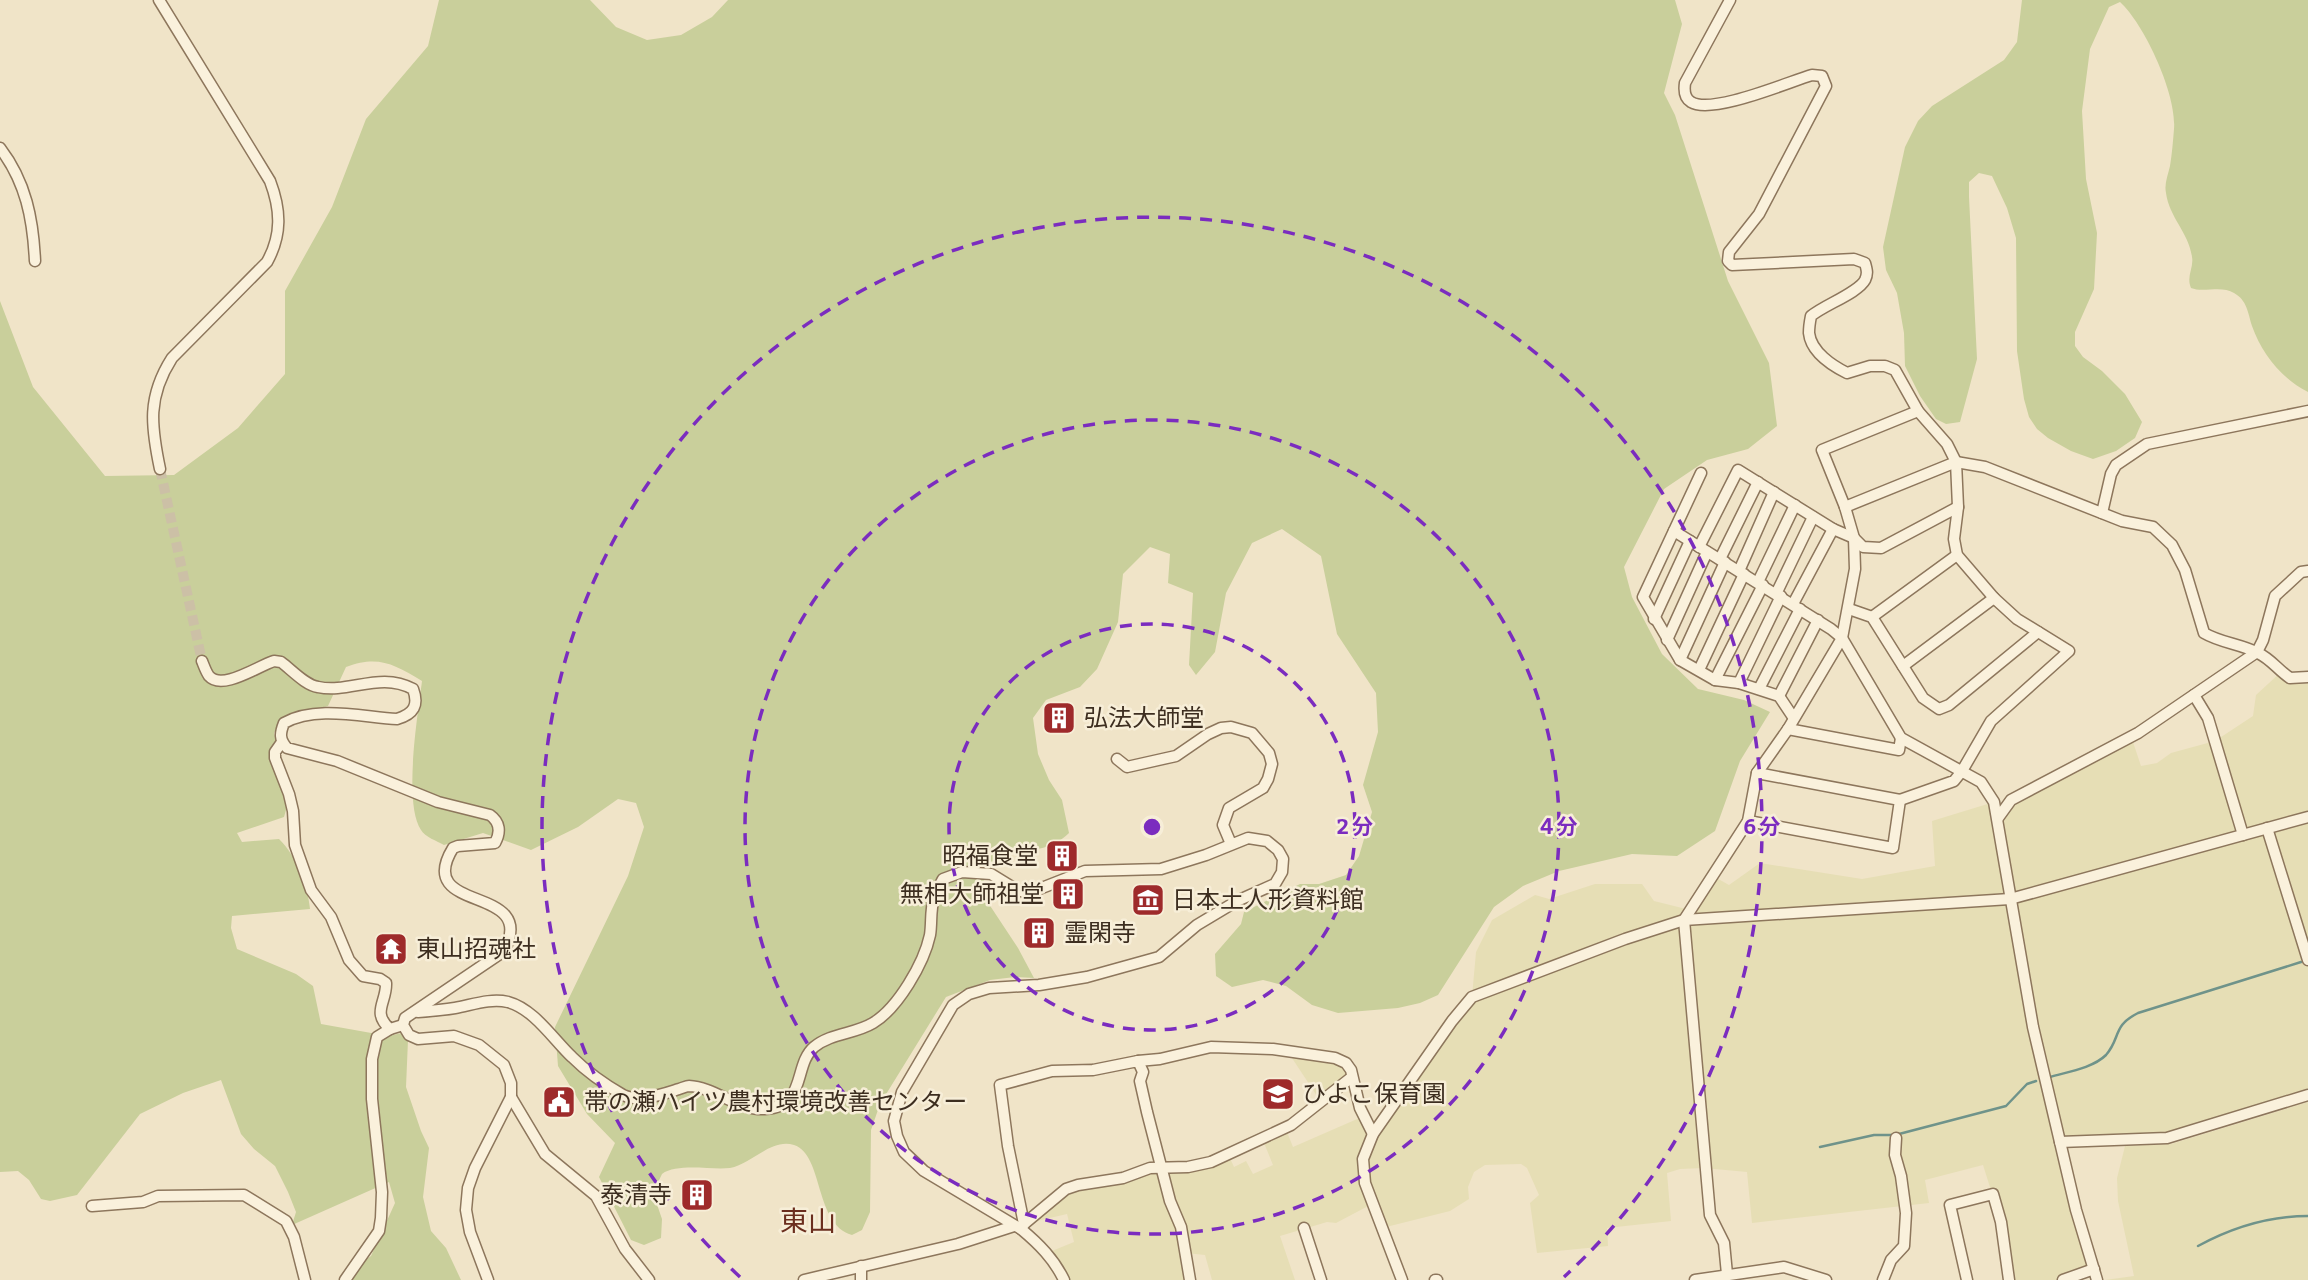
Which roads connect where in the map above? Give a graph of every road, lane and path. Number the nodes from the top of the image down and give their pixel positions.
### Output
1 (159, 0) edge
2 (1730, 0) edge
3 (0, 148) edge
4 (35, 261) dead end
5 (1918, 411) junction
6 (2308, 411) edge
7 (1956, 462) junction
8 (160, 469) tunnel mouth
9 (1701, 473) dead end
10 (1758, 482) junction
11 (1774, 492) junction
12 (1795, 505) junction
13 (1845, 507) junction
14 (1958, 507) junction
15 (2102, 513) junction
16 (1813, 517) junction
17 (1833, 529) junction
18 (1674, 531) junction
19 (1854, 538) junction
20 (1698, 546) junction
21 (1956, 555) junction
22 (1723, 561) junction
23 (2308, 571) edge
24 (1741, 573) junction
25 (1760, 584) junction
26 (1778, 595) junction
27 (1994, 598) junction
28 (1797, 606) junction
29 (1849, 610) junction
30 (1872, 617) junction
31 (1654, 620) junction
32 (1818, 620) junction
33 (2038, 632) junction
34 (1842, 638) junction
35 (1667, 640) junction
36 (2258, 652) junction
37 (1680, 660) junction
38 (202, 661) tunnel mouth
39 (1903, 666) junction
40 (1699, 670) junction
41 (2308, 677) edge
42 (1715, 680) junction
43 (1739, 683) junction
44 (1759, 689) junction
45 (2194, 695) junction
46 (1779, 696) junction
47 (1793, 717) junction
48 (1787, 729) junction
49 (1901, 738) junction
50 (282, 742) junction
51 (1117, 759) dead end
52 (1962, 771) junction
53 (1757, 773) junction
54 (1900, 800) junction
55 (2308, 817) edge
56 (1998, 818) junction
57 (1748, 821) junction
58 (2267, 828) junction
59 (2243, 835) junction
60 (1231, 844) junction
61 (2010, 900) junction
62 (1684, 920) junction
63 (2308, 960) edge
64 (418, 1012) junction
65 (403, 1025) junction
66 (390, 1029) junction
67 (1138, 1060) junction
68 (1352, 1077) junction
69 (2308, 1095) edge
70 (511, 1097) junction
71 (1373, 1134) junction
72 (1896, 1138) dead end
73 (2060, 1142) junction
74 (1162, 1167) junction
75 (92, 1206) dead end
76 (1020, 1226) junction
77 (1304, 1228) dead end
78 (860, 1266) junction
79 (2095, 1275) edge
80 (1722, 1277) edge
81 (646, 1279) edge
82 (305, 1280) edge
83 (345, 1280) edge
84 (488, 1280) edge
85 (804, 1280) edge
86 (861, 1280) edge
87 (1064, 1280) edge
88 (1190, 1280) edge
89 (1321, 1280) edge
90 (1402, 1280) edge
91 (1695, 1280) edge
92 (1826, 1280) edge
93 (1883, 1280) edge
94 (1967, 1280) edge
95 (2009, 1280) edge
96 (2063, 1280) edge

1 - 8 street
2 - 5 street
3 - 4 street
5 - 7 street
5 - 13 street
6 - 15 street
7 - 13 street
7 - 14 street
7 - 15 street
9 - 18 street
10 - 11 street
10 - 20 street
10 - 22 street
11 - 12 street
11 - 24 street
12 - 16 street
12 - 25 street
13 - 19 street
14 - 19 street
14 - 21 street
15 - 36 street
16 - 17 street
16 - 26 street
17 - 19 street
17 - 28 street
18 - 20 street
18 - 31 street
19 - 29 street
20 - 22 street
20 - 31 street
20 - 35 street
21 - 27 street
21 - 30 street
22 - 24 street
22 - 37 street
23 - 36 street
24 - 25 street
24 - 40 street
25 - 26 street
25 - 42 street
26 - 28 street
26 - 43 street
27 - 33 street
27 - 39 street
28 - 32 street
28 - 44 street
29 - 30 street
29 - 34 street
30 - 39 street
31 - 35 street
32 - 34 street
32 - 46 street
33 - 39 street
33 - 52 street
34 - 47 street
34 - 49 street
35 - 37 street
36 - 41 street
36 - 45 street
37 - 40 street
38 - 50 street
40 - 42 street
42 - 43 street
43 - 44 street
44 - 46 street
45 - 56 street
45 - 59 street
46 - 47 street
47 - 48 street
48 - 49 street
48 - 53 street
49 - 52 street
50 - 64 street
50 - 66 street
51 - 60 street
52 - 54 street
52 - 56 street
53 - 54 street
53 - 57 street
54 - 57 street
55 - 58 street
56 - 61 street
57 - 62 street
58 - 59 street
58 - 63 street
59 - 61 street
60 - 64 street
60 - 76 street
61 - 62 street
61 - 73 street
62 - 71 street
62 - 80 street
64 - 65 street
65 - 66 street
65 - 70 street
66 - 83 street
67 - 68 street
67 - 74 street
67 - 76 street
68 - 71 street
68 - 74 street
69 - 73 street
70 - 81 street
70 - 84 street
71 - 90 street
72 - 93 street
73 - 79 street
74 - 76 street
74 - 88 street
75 - 82 street
76 - 78 street
76 - 87 street
77 - 89 street
78 - 85 street
78 - 86 street
79 - 96 street
80 - 91 street
80 - 92 street
94 - 95 street

